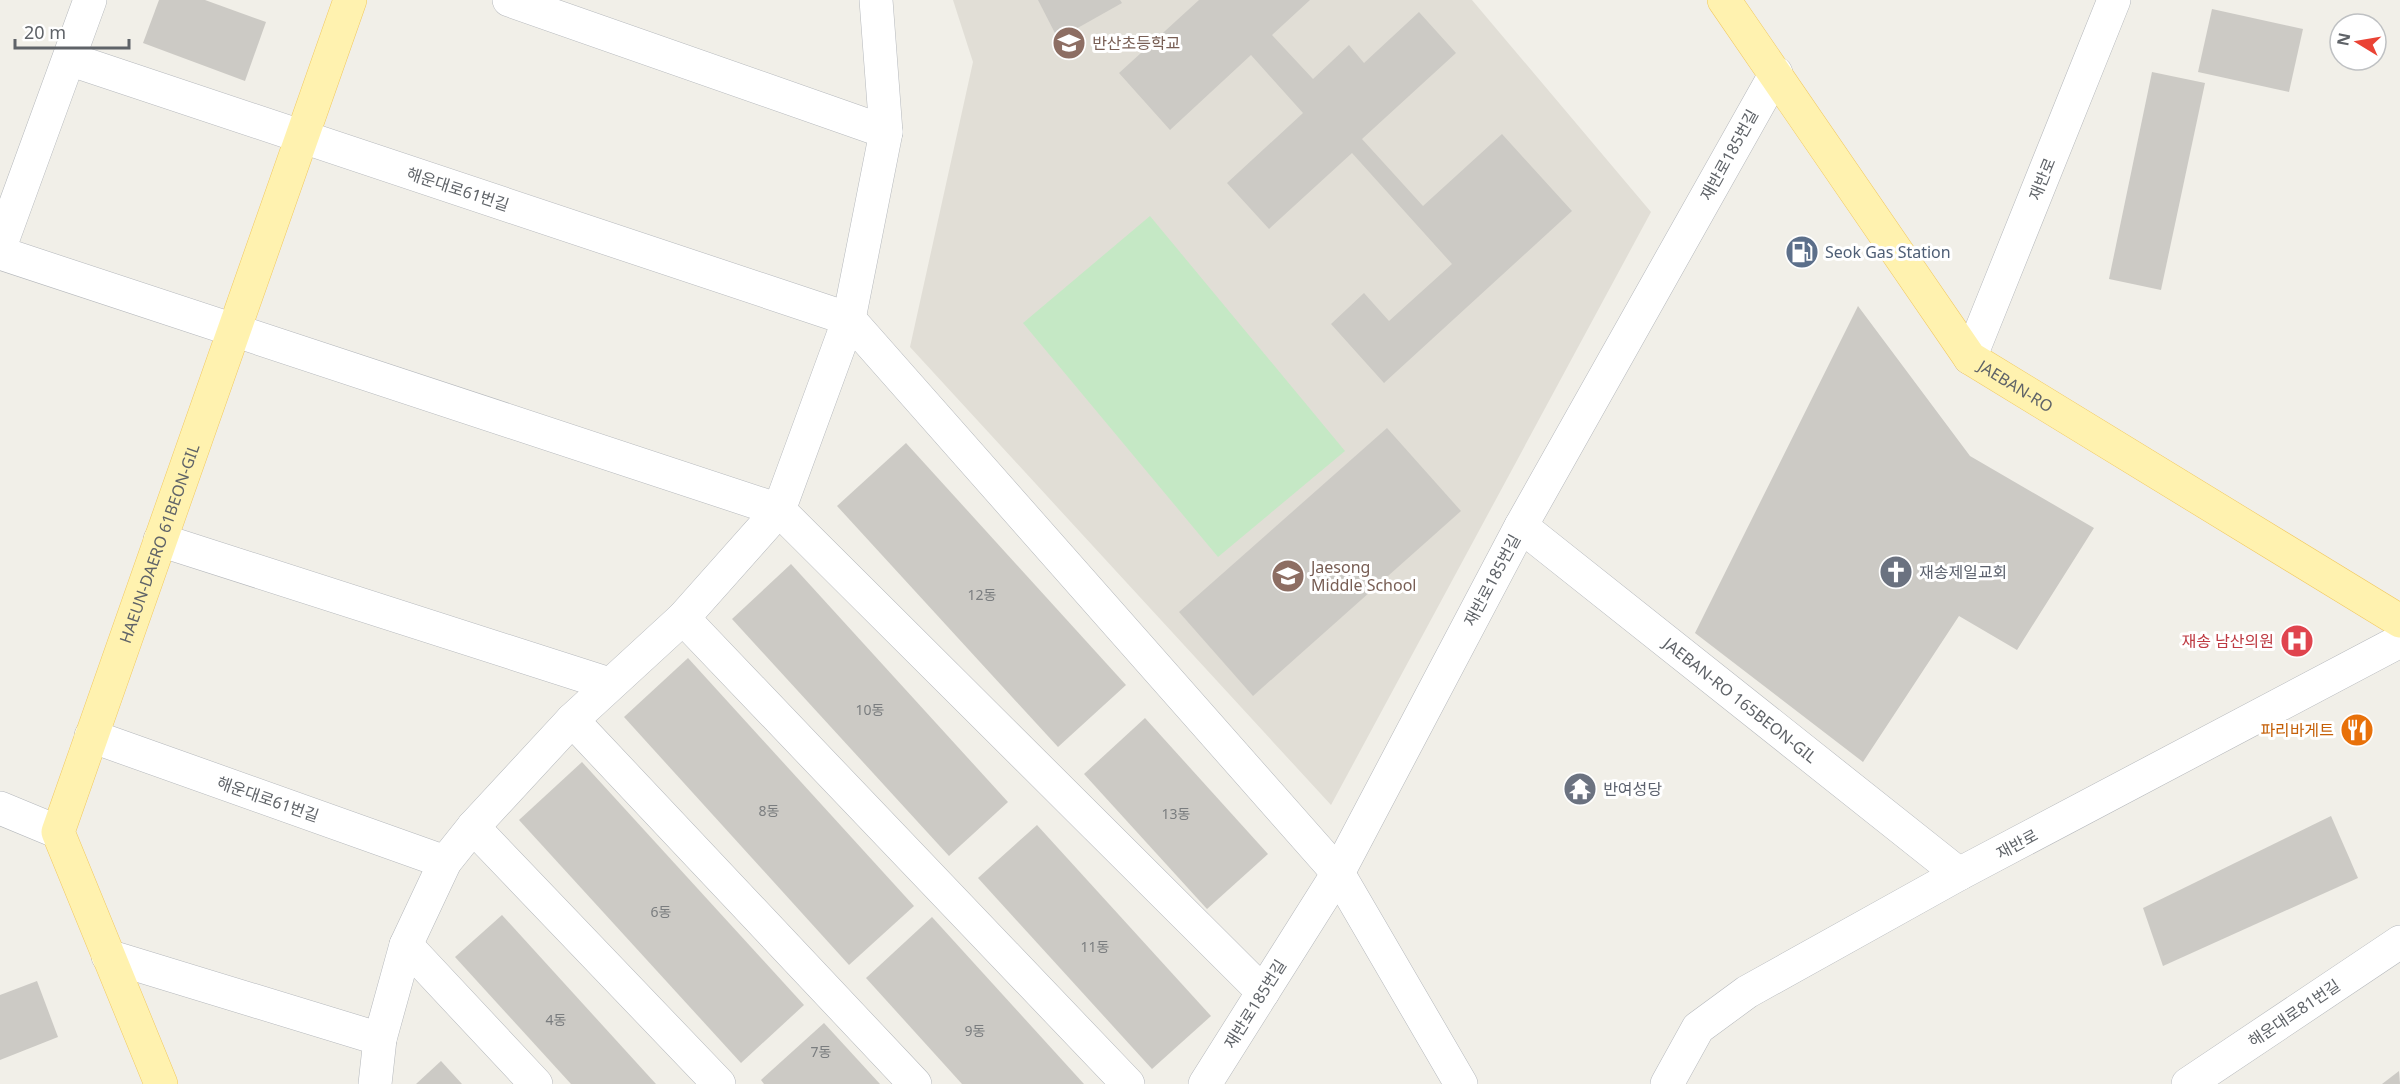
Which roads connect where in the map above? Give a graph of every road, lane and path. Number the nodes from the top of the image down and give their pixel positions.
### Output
1 (90, 0) edge
2 (350, 0) edge
3 (509, 0) edge
4 (876, 0) edge
5 (1724, 0) edge
6 (2114, 0) edge
7 (69, 59) junction
8 (1776, 73) junction
9 (886, 132) junction
10 (302, 137) junction
11 (0, 247) edge
12 (0, 253) edge
13 (849, 319) junction
14 (234, 330) junction
15 (1970, 358) junction
16 (778, 510) junction
17 (1521, 526) junction
18 (160, 540) junction
19 (683, 618) junction
20 (2400, 621) edge
21 (2400, 641) edge
22 (609, 684) junction
23 (572, 720) junction
24 (91, 736) junction
25 (0, 808) edge
26 (473, 827) junction
27 (58, 832) junction
28 (445, 862) junction
29 (1338, 873) junction
30 (1959, 874) junction
31 (2400, 942) edge
32 (406, 945) junction
33 (108, 956) junction
34 (1263, 992) junction
35 (380, 1039) junction
36 (160, 1084) edge
37 (375, 1084) edge
38 (536, 1084) edge
39 (719, 1084) edge
40 (915, 1084) edge
41 (1128, 1084) edge
42 (1205, 1084) edge
43 (1461, 1084) edge
44 (1667, 1084) edge
45 (2188, 1084) edge

1 - 7 street
2 - 10 main road, HAEUN-DAERO 61BEON-GIL
3 - 9 street
4 - 9 street
5 - 8 main road, JAEBAN-RO
6 - 15 street, 재반로
7 - 10 street, 해운대로61번길
7 - 11 street
8 - 15 main road, JAEBAN-RO
8 - 17 street, 재반로185번길
9 - 13 street
10 - 13 street, 해운대로61번길
10 - 14 main road, HAEUN-DAERO 61BEON-GIL
12 - 14 street
13 - 16 street
13 - 29 street
14 - 16 street
14 - 18 main road, HAEUN-DAERO 61BEON-GIL
15 - 20 main road, JAEBAN-RO
16 - 19 street
16 - 34 street
17 - 29 street, 재반로185번길
17 - 30 street, JAEBAN-RO 165BEON-GIL
18 - 22 street
18 - 24 main road, HAEUN-DAERO 61BEON-GIL
19 - 22 street
19 - 41 street
21 - 30 street, 재반로
22 - 23 street
23 - 26 street
23 - 40 street
24 - 27 main road, HAEUN-DAERO 61BEON-GIL
24 - 28 street, 해운대로61번길
25 - 27 street
26 - 28 street
26 - 39 street
27 - 33 main road
28 - 32 street
29 - 34 street, 재반로185번길
29 - 43 street
30 - 44 street, 재반로
31 - 45 street, 해운대로81번길
32 - 35 street
32 - 38 street
33 - 35 street
33 - 36 main road
34 - 42 street, 재반로185번길
35 - 37 street

